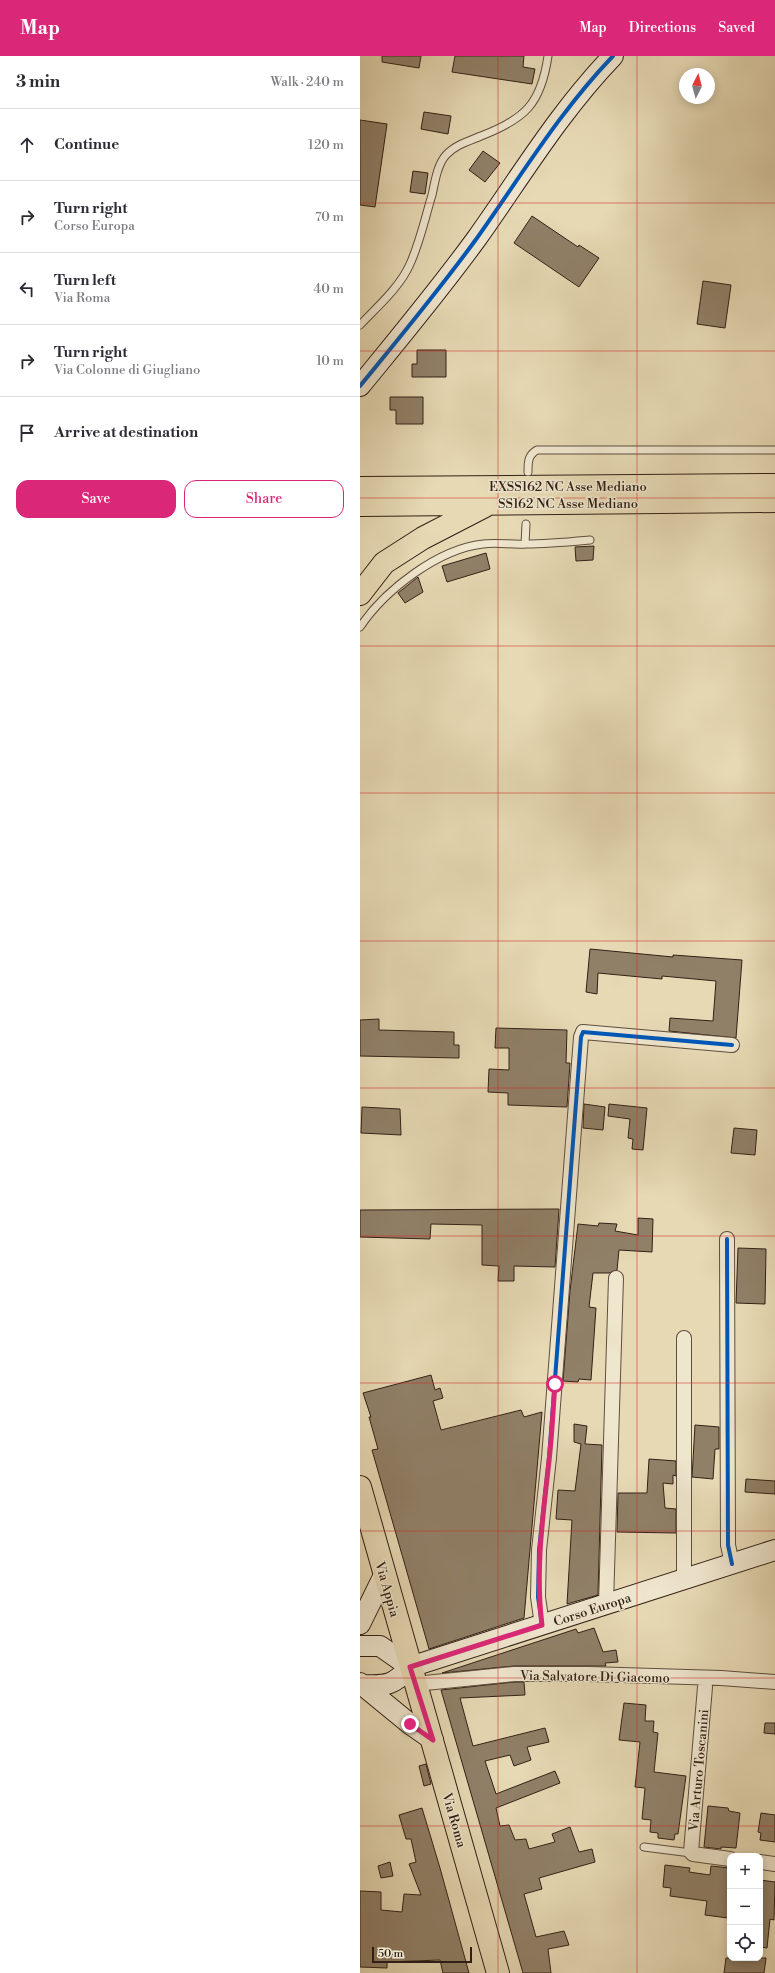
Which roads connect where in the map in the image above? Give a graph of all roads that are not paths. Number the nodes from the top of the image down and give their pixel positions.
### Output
1 (548, 56) edge
2 (613, 56) edge
3 (360, 325) edge
4 (360, 386) edge
5 (775, 450) edge
6 (528, 472) dead end
7 (775, 485) edge
8 (360, 488) edge
9 (775, 501) edge
10 (489, 504) junction
11 (360, 505) edge
12 (526, 524) dead end
13 (590, 540) dead end
14 (525, 544) junction
15 (360, 594) edge
16 (360, 628) edge
17 (732, 1045) dead end
18 (727, 1239) dead end
19 (616, 1278) dead end
20 (684, 1338) dead end
21 (360, 1487) edge
22 (775, 1550) edge
23 (732, 1564) junction
24 (384, 1575) junction
25 (684, 1579) junction
26 (606, 1604) junction
27 (360, 1624) edge
28 (542, 1625) junction
29 (360, 1646) edge
30 (413, 1676) junction
31 (775, 1682) edge
32 (362, 1684) edge
33 (705, 1688) dead end
34 (433, 1740) junction
35 (644, 1847) dead end
36 (691, 1853) junction
37 (727, 1859) edge
38 (763, 1862) edge
39 (775, 1864) edge
40 (498, 1973) edge

1 - 3 lane
2 - 4 main road
5 - 6 lane
7 - 8 main road, EXSS162 NC Asse Mediano
9 - 10 main road, SS162 NC Asse Mediano
10 - 11 main road, SS162 NC Asse Mediano
10 - 15 main road
12 - 14 lane
13 - 14 lane
14 - 16 lane
17 - 28 street
18 - 23 street
19 - 26 street
20 - 25 street
21 - 24 main road, Via Appia
22 - 23 main road, Corso Europa
23 - 25 main road, Corso Europa
24 - 27 main road
24 - 30 main road, Via Appia
25 - 26 main road, Corso Europa
26 - 28 main road, Corso Europa
28 - 30 main road, Corso Europa
29 - 30 main road
30 - 31 street, Via Salvatore Di Giacomo
30 - 32 main road
30 - 34 main road, Via Roma
32 - 34 main road
33 - 36 street, Via Arturo Toscanini
34 - 40 main road, Via Roma
35 - 36 lane
36 - 37 street
38 - 39 street

